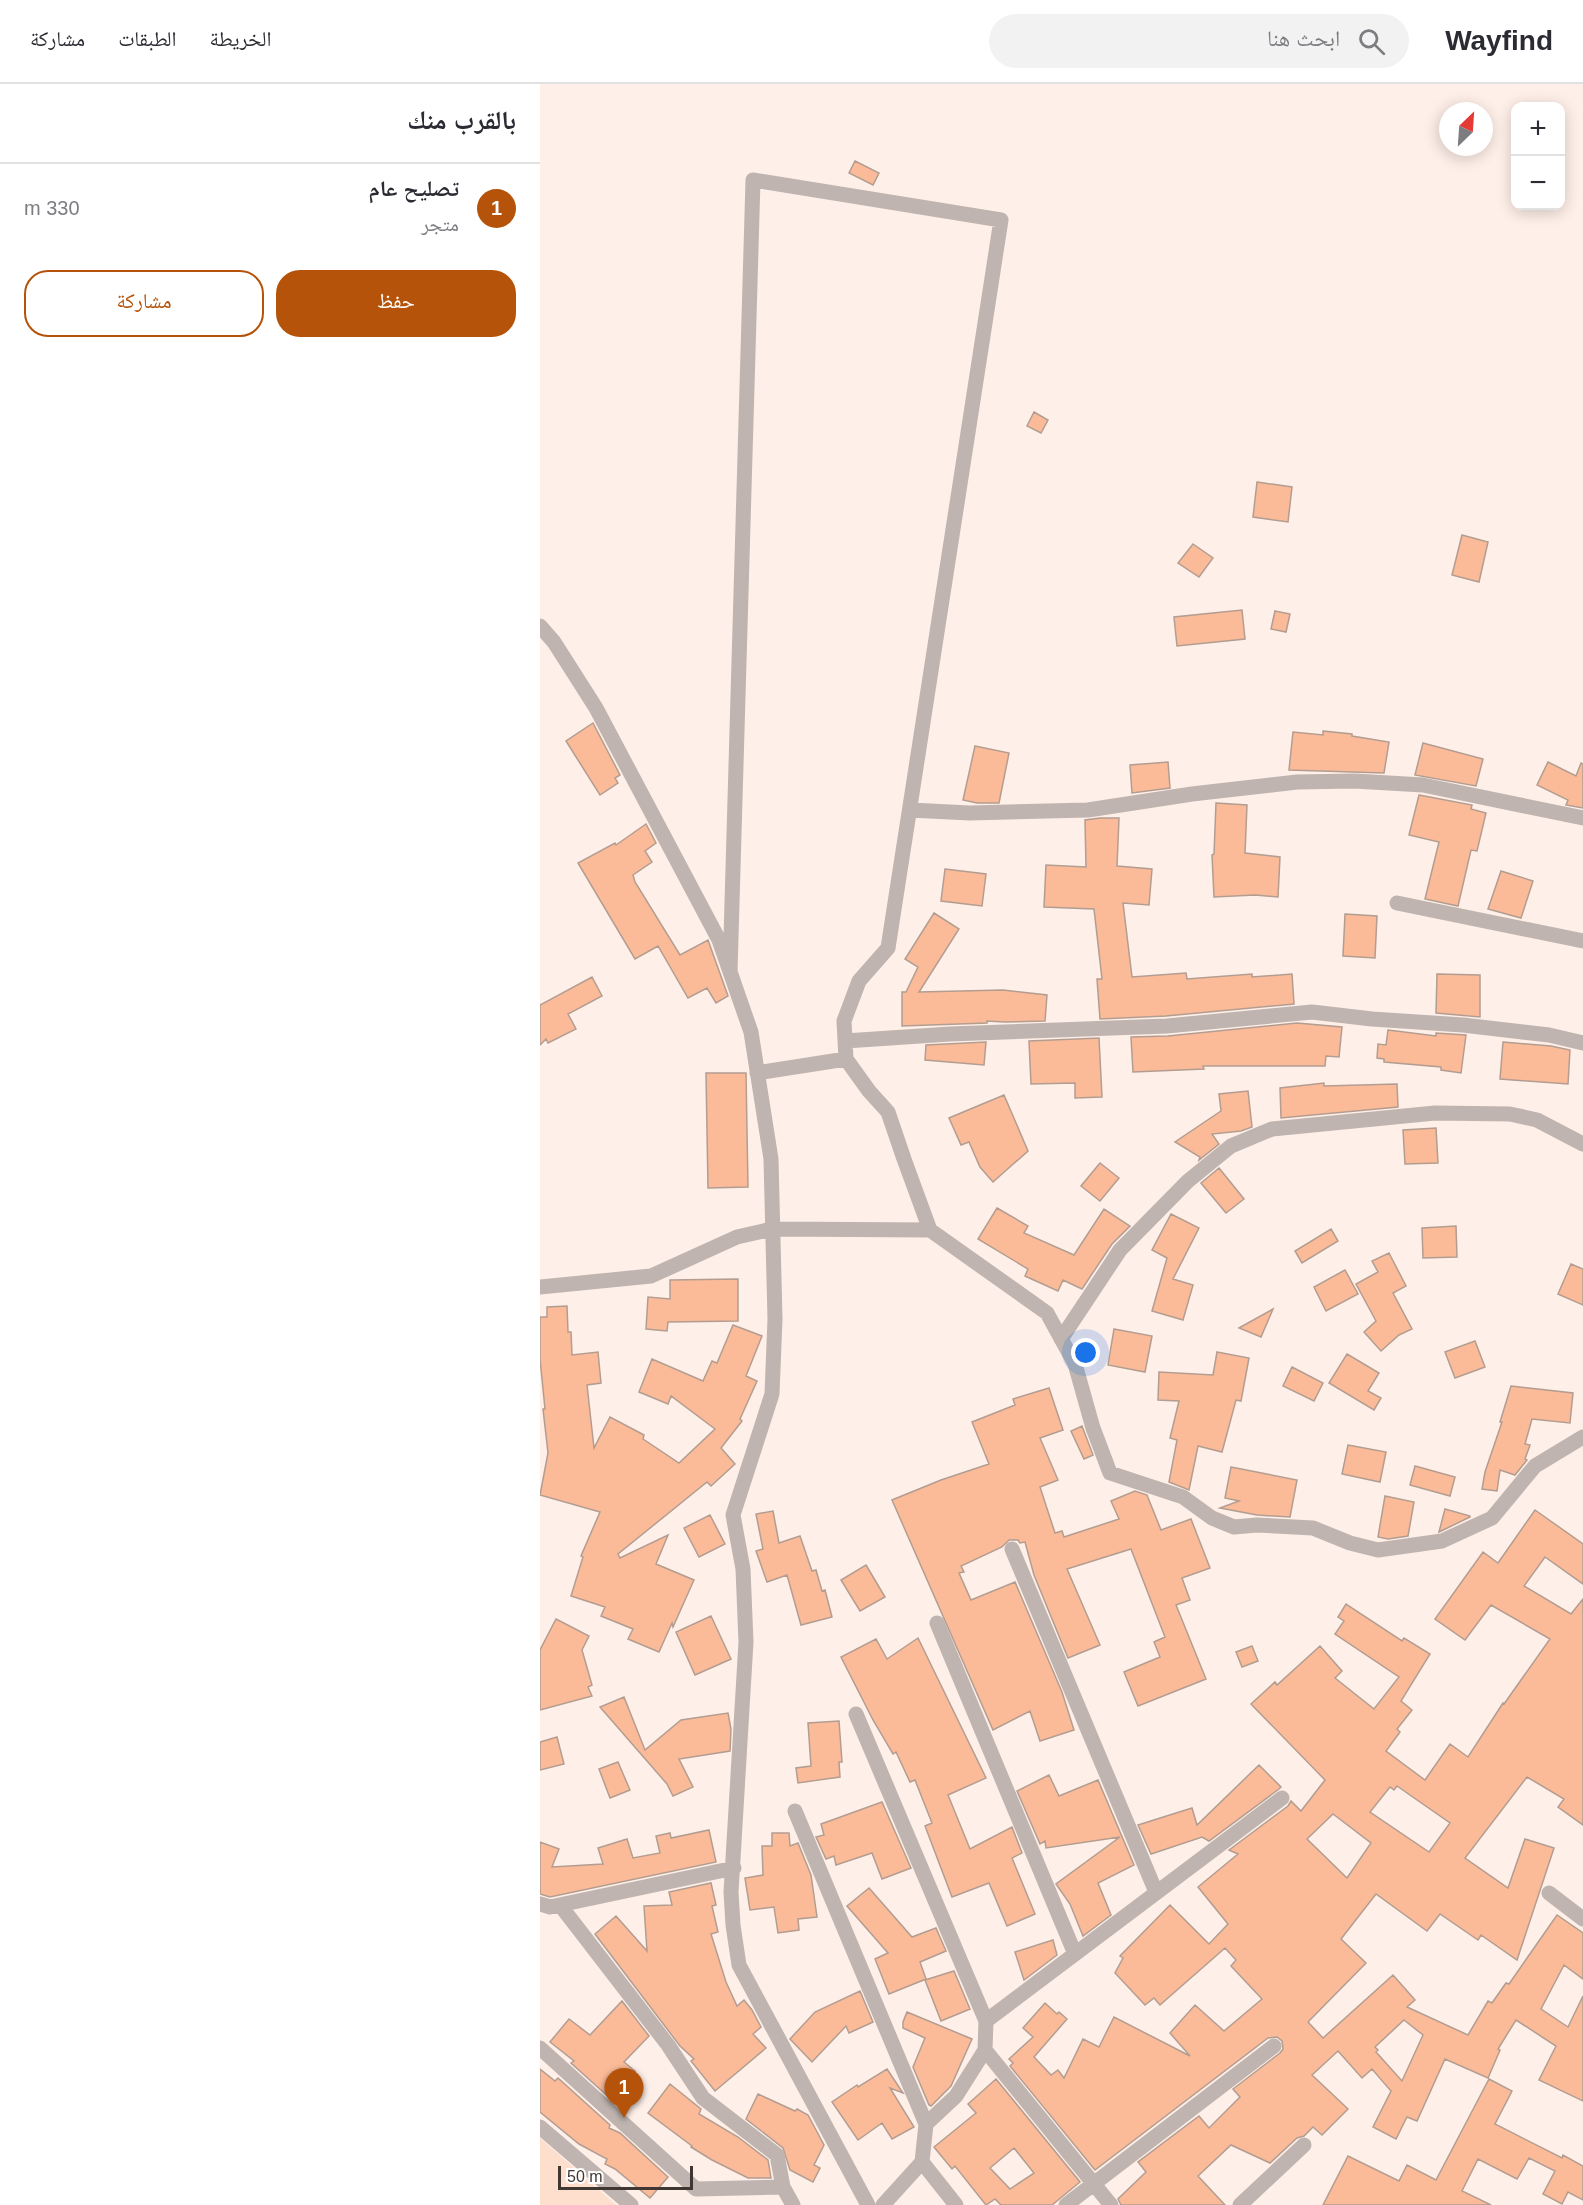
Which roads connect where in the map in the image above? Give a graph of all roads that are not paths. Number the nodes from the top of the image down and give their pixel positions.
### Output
1 (540, 626) edge
2 (910, 810) junction
3 (1583, 818) edge
4 (1397, 903) dead end
5 (1583, 941) edge
6 (730, 972) junction
7 (845, 1041) junction
8 (1583, 1043) edge
9 (846, 1059) junction
10 (758, 1073) junction
11 (1583, 1144) edge
12 (772, 1228) junction
13 (930, 1230) junction
14 (540, 1287) edge
15 (1061, 1339) junction
16 (1583, 1437) edge
17 (1012, 1549) dead end
18 (937, 1623) dead end
19 (856, 1714) dead end
20 (1282, 1798) dead end
21 (795, 1811) dead end
22 (734, 1868) junction
23 (1156, 1893) junction
24 (1549, 1893) dead end
25 (540, 1904) edge
26 (560, 1905) junction
27 (1583, 1919) edge
28 (1075, 1953) junction
29 (986, 2020) junction
30 (1274, 2046) dead end
31 (540, 2048) edge
32 (985, 2050) junction
33 (926, 2124) junction
34 (540, 2127) edge
35 (1304, 2145) dead end
36 (922, 2162) junction
37 (1094, 2184) junction
38 (783, 2187) junction
39 (631, 2205) edge
40 (792, 2205) edge
41 (868, 2205) edge
42 (883, 2205) edge
43 (956, 2205) edge
44 (1066, 2205) edge
45 (1111, 2205) edge
46 (1240, 2205) edge

1 - 6 street
2 - 3 street
2 - 6 street
2 - 7 street
4 - 5 street
6 - 10 street
7 - 8 street
7 - 9 street
9 - 10 street
9 - 13 street
10 - 12 street
11 - 15 street
12 - 13 street
12 - 14 street
12 - 22 street
13 - 15 street
15 - 16 street
17 - 23 street
18 - 28 street
19 - 29 street
20 - 23 street
21 - 33 street
22 - 26 street
22 - 41 street
23 - 28 street
24 - 27 street
25 - 26 street
26 - 38 street
28 - 29 street
29 - 32 street
30 - 37 street
31 - 38 street
32 - 33 street
32 - 37 street
33 - 36 street
34 - 39 street
35 - 46 street
36 - 42 street
36 - 43 street
37 - 44 street
37 - 45 street
38 - 40 street

